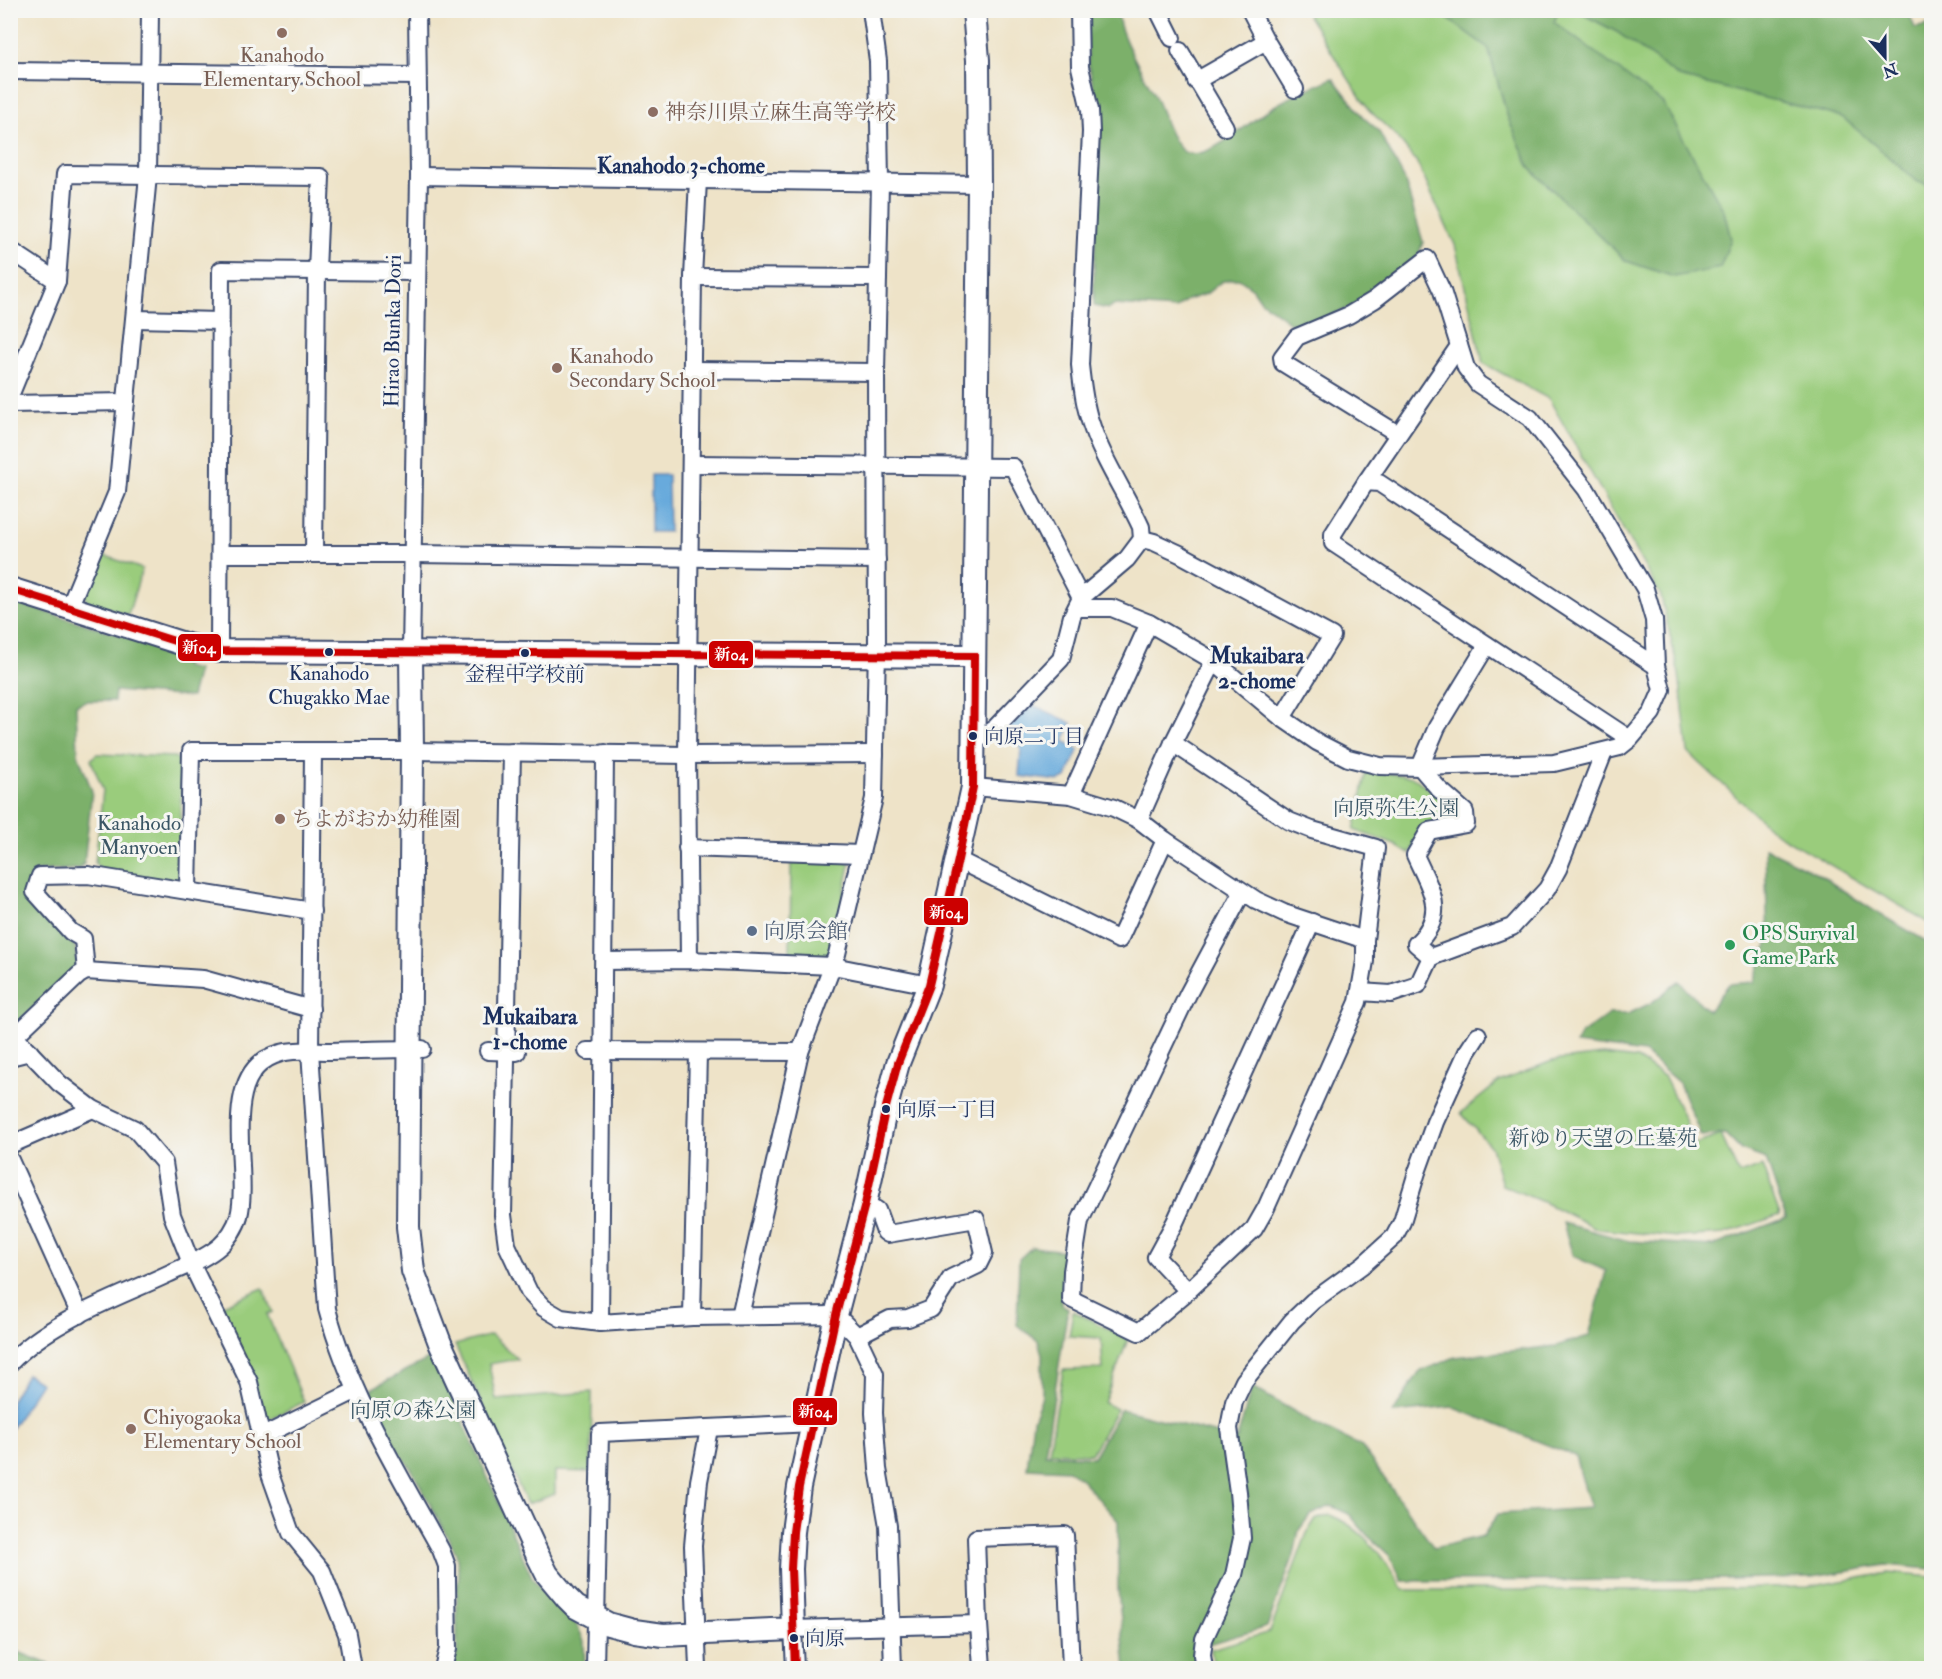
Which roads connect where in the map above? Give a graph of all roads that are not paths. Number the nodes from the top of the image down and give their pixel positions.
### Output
1 (150, 10) edge
2 (417, 10) edge
3 (871, 10) edge
4 (974, 10) edge
5 (1079, 10) edge
6 (1250, 10) edge
7 (1164, 13) edge
8 (1266, 40) junction
9 (10, 70) edge
10 (150, 71) junction
11 (416, 76) junction
12 (1196, 81) junction
13 (1296, 89) dead end
14 (1225, 127) dead end
15 (148, 176) junction
16 (419, 176) junction
17 (698, 180) junction
18 (880, 183) junction
19 (979, 184) junction
20 (10, 250) edge
21 (317, 271) junction
22 (416, 272) junction
23 (693, 277) junction
24 (879, 278) junction
25 (57, 281) junction
26 (135, 319) junction
27 (220, 321) junction
28 (1459, 346) junction
29 (692, 370) junction
30 (876, 372) junction
31 (10, 396) edge
32 (126, 402) junction
33 (10, 404) edge
34 (1398, 434) junction
35 (691, 464) junction
36 (877, 466) junction
37 (976, 466) junction
38 (1366, 482) junction
39 (1142, 539) junction
40 (314, 553) junction
41 (220, 554) junction
42 (412, 554) junction
43 (691, 557) junction
44 (877, 560) junction
45 (10, 589) edge
46 (1079, 603) junction
47 (69, 608) junction
48 (1149, 623) junction
49 (1487, 645) junction
50 (219, 651) junction
51 (411, 653) junction
52 (688, 655) junction
53 (974, 656) junction
54 (877, 657) junction
55 (1214, 661) junction
56 (1656, 666) junction
57 (1282, 718) junction
58 (1630, 739) junction
59 (974, 742) junction
60 (1173, 743) junction
61 (412, 751) junction
62 (313, 752) junction
63 (512, 752) junction
64 (1605, 752) junction
65 (605, 753) junction
66 (875, 753) junction
67 (687, 755) junction
68 (1420, 767) junction
69 (974, 787) junction
70 (1071, 795) junction
71 (1139, 820) junction
72 (1165, 840) junction
73 (687, 848) junction
74 (860, 854) junction
75 (958, 860) junction
76 (188, 891) junction
77 (1242, 893) junction
78 (312, 911) junction
79 (1312, 922) junction
80 (1365, 940) junction
81 (1431, 957) junction
82 (688, 960) junction
83 (604, 961) junction
84 (833, 966) junction
85 (86, 971) junction
86 (929, 985) junction
87 (1360, 992) junction
88 (311, 1009) junction
89 (1478, 1035) dead end
90 (13, 1039) edge
91 (415, 1049) junction
92 (595, 1050) junction
93 (310, 1051) junction
94 (488, 1051) dead end
95 (30, 1052) junction
96 (512, 1052) junction
97 (800, 1052) junction
98 (698, 1053) junction
99 (10, 1057) edge
100 (93, 1108) junction
101 (10, 1145) edge
102 (10, 1160) edge
103 (865, 1204) junction
104 (191, 1263) junction
105 (1188, 1291) junction
106 (836, 1315) junction
107 (80, 1316) junction
108 (740, 1316) junction
109 (692, 1317) junction
110 (600, 1323) junction
111 (857, 1336) junction
112 (10, 1363) edge
113 (355, 1391) junction
114 (813, 1423) junction
115 (709, 1429) junction
116 (262, 1436) junction
117 (597, 1618) junction
118 (979, 1624) junction
119 (892, 1626) junction
120 (793, 1629) junction
121 (697, 1632) junction
122 (353, 1668) edge
123 (443, 1668) edge
124 (595, 1668) edge
125 (698, 1668) edge
126 (795, 1668) edge
127 (893, 1668) edge
128 (982, 1668) edge
129 (1071, 1668) edge
130 (1204, 1668) edge

1 - 10 street
2 - 11 street, Hirao Bunka Dori
3 - 18 street
4 - 19 street
5 - 39 street
6 - 8 street
7 - 12 street
8 - 12 street
8 - 13 street
9 - 10 street
10 - 11 street
10 - 15 street
11 - 16 street, Hirao Bunka Dori
12 - 14 street
15 - 21 street
15 - 25 street
15 - 26 street
16 - 17 street
16 - 22 street, Hirao Bunka Dori
17 - 18 street
17 - 23 street
18 - 19 street
18 - 24 street
19 - 37 street
20 - 25 street
21 - 22 street
21 - 27 street
21 - 40 street
22 - 42 street, Hirao Bunka Dori
23 - 24 street
23 - 29 street
24 - 30 street
25 - 31 street
26 - 27 street
26 - 32 street
27 - 41 street
28 - 34 street
28 - 34 street
28 - 56 street
29 - 30 street
29 - 35 street
30 - 36 street
32 - 33 street
32 - 47 street
34 - 38 street
35 - 36 street
35 - 43 street
36 - 37 street
36 - 44 street
37 - 46 street
37 - 53 street
38 - 49 street
38 - 56 street
39 - 46 street
39 - 57 street
40 - 41 street
40 - 42 street
41 - 50 street
42 - 43 street
42 - 51 street, Hirao Bunka Dori
43 - 44 street
43 - 52 street
44 - 54 street
45 - 47 street
46 - 48 street
46 - 59 street
47 - 50 street
48 - 55 street
48 - 70 street
49 - 58 street
49 - 68 street
50 - 51 street
51 - 52 street
51 - 61 street
52 - 54 street
52 - 67 street
53 - 54 street
53 - 59 street
54 - 66 street
55 - 57 street
55 - 60 street
56 - 58 street
57 - 68 street
58 - 64 street
59 - 69 street
60 - 71 street
60 - 80 street
61 - 62 street
61 - 63 street
61 - 91 street
62 - 76 street
62 - 78 street
63 - 65 street
63 - 96 street
64 - 68 street
64 - 81 street
65 - 67 street
65 - 83 street
66 - 67 street
66 - 74 street
67 - 73 street
68 - 81 street
69 - 70 street
69 - 75 street
70 - 71 street
71 - 72 street
72 - 75 street
72 - 77 street
73 - 74 street
73 - 82 street
74 - 84 street
75 - 86 street
76 - 78 street
76 - 85 street
77 - 79 street
77 - 105 street
78 - 88 street
79 - 80 street
79 - 105 street
80 - 87 street
81 - 87 street
82 - 83 street
82 - 84 street
83 - 92 street
84 - 86 street
84 - 97 street
85 - 88 street
85 - 90 street
86 - 103 street
87 - 105 street
88 - 93 street
89 - 130 street
90 - 95 street
91 - 93 street
91 - 117 street
92 - 98 street
92 - 110 street
93 - 104 street
93 - 113 street
94 - 96 street
95 - 99 street
95 - 100 street
96 - 110 street
97 - 98 street
97 - 108 street
98 - 109 street
100 - 101 street
100 - 104 street
102 - 107 street
103 - 106 street
103 - 111 street
104 - 107 street
104 - 116 street
106 - 108 street
106 - 111 street
106 - 114 street
107 - 112 street
108 - 109 street
109 - 110 street
111 - 119 street
113 - 116 street
113 - 123 street
114 - 115 street
114 - 120 street
115 - 117 street
115 - 121 street
116 - 122 street
117 - 121 street
117 - 124 street
118 - 119 street
118 - 128 street
118 - 129 street
119 - 120 street
119 - 127 street
120 - 121 street
120 - 126 street
121 - 125 street

